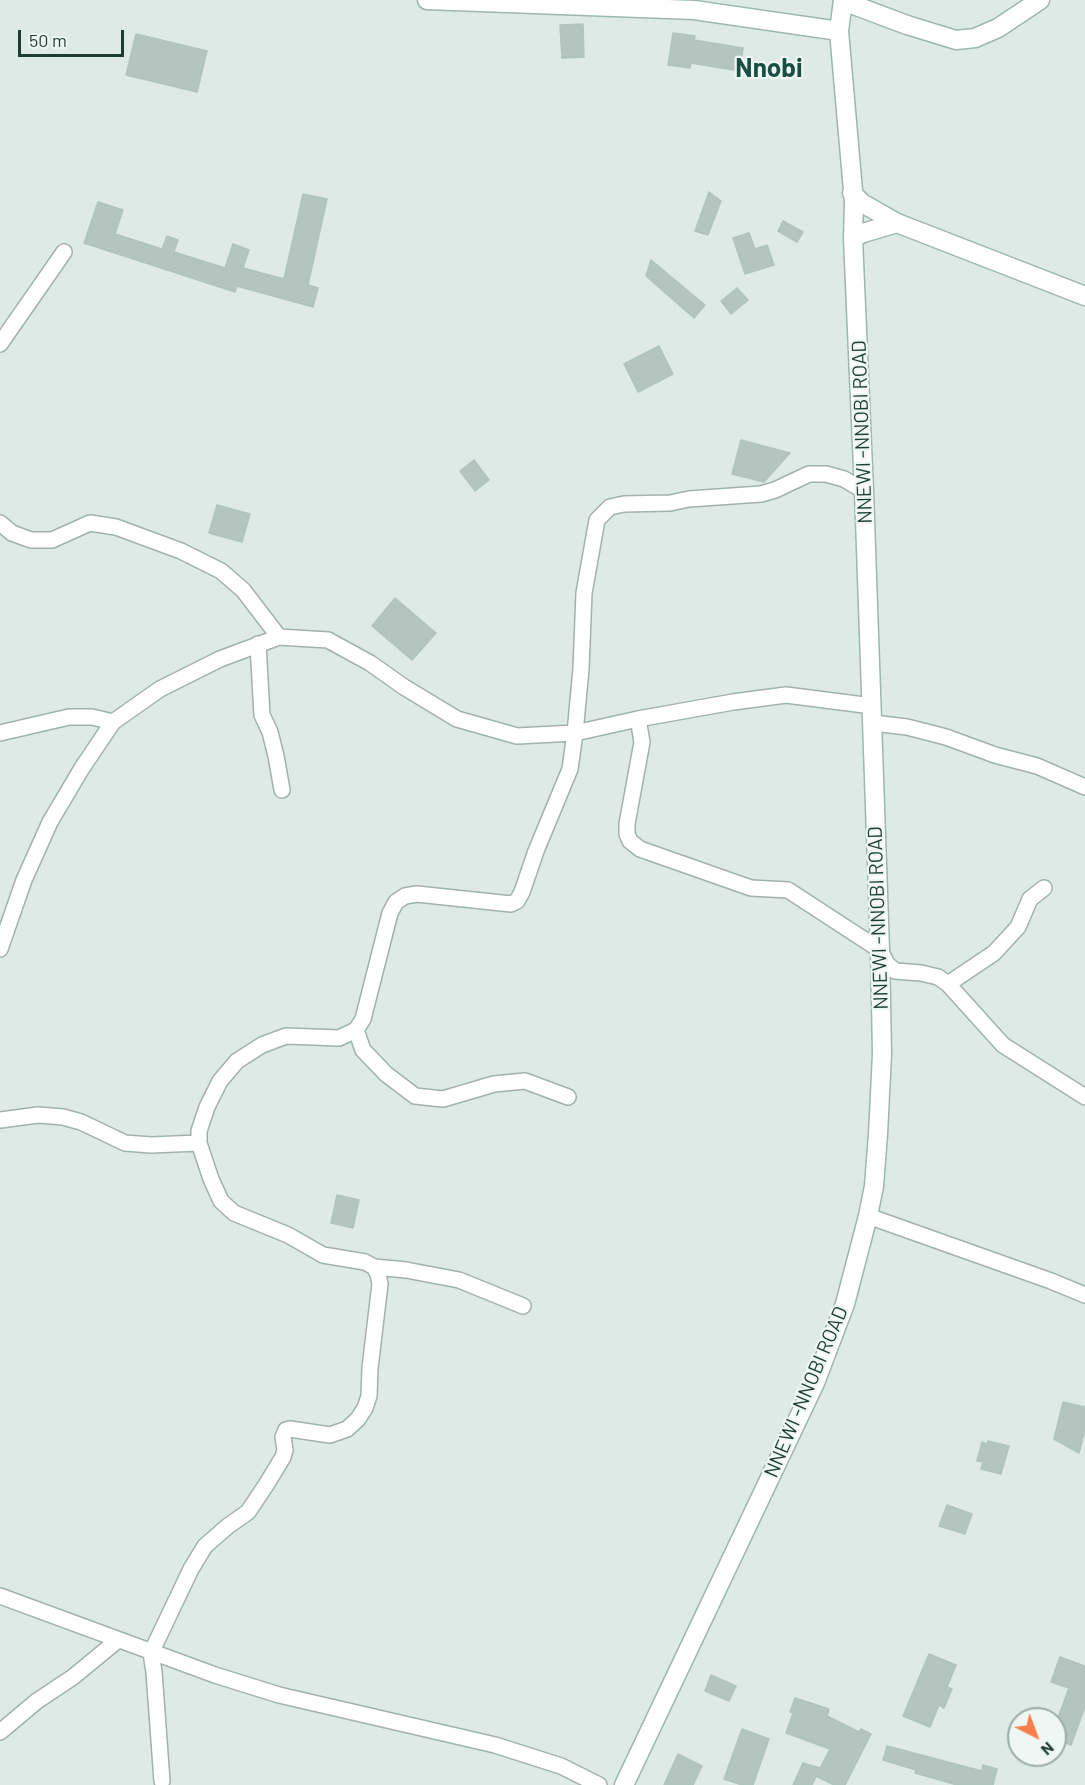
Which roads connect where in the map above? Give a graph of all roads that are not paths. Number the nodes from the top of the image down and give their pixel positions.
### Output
1 (427, 0) edge
2 (843, 0) edge
3 (1040, 0) edge
4 (609, 3) edge
5 (839, 31) junction
6 (852, 193) junction
7 (897, 223) junction
8 (853, 238) junction
9 (64, 252) dead end
10 (1085, 296) edge
11 (0, 344) edge
12 (864, 490) junction
13 (0, 523) edge
14 (279, 637) junction
15 (258, 644) junction
16 (872, 714) junction
17 (638, 719) junction
18 (113, 722) junction
19 (0, 733) edge
20 (575, 733) junction
21 (1085, 787) edge
22 (282, 790) dead end
23 (1044, 888) dead end
24 (0, 949) edge
25 (880, 950) junction
26 (948, 984) junction
27 (356, 1030) junction
28 (568, 1097) dead end
29 (1085, 1097) edge
30 (0, 1120) edge
31 (199, 1143) junction
32 (868, 1216) junction
33 (374, 1267) junction
34 (1085, 1295) edge
35 (523, 1306) dead end
36 (0, 1596) edge
37 (117, 1640) junction
38 (151, 1653) junction
39 (0, 1732) edge
40 (162, 1781) dead end
41 (599, 1785) edge
42 (624, 1785) edge

1 - 4 main road
2 - 3 main road
2 - 5 main road, NNEWI -NNOBI ROAD
4 - 5 main road
5 - 6 main road, NNEWI -NNOBI ROAD
6 - 7 main road
6 - 8 main road, NNEWI -NNOBI ROAD
7 - 8 main road
7 - 10 main road
8 - 12 main road, NNEWI -NNOBI ROAD
9 - 11 street
12 - 16 main road, NNEWI -NNOBI ROAD
12 - 20 street
13 - 14 street
14 - 15 street
14 - 20 street
15 - 18 street
15 - 22 street
16 - 17 street
16 - 21 street
16 - 25 main road, NNEWI -NNOBI ROAD
17 - 20 street
17 - 25 street
18 - 19 street
18 - 24 street
20 - 27 street
23 - 26 street
25 - 26 street
25 - 32 main road, NNEWI -NNOBI ROAD
26 - 29 street
27 - 28 street
27 - 31 street
30 - 31 street
31 - 33 street
32 - 34 street
32 - 42 main road, NNEWI -NNOBI ROAD
33 - 35 street
33 - 38 street
36 - 37 street
37 - 38 street
37 - 39 street
38 - 40 street
38 - 41 street

